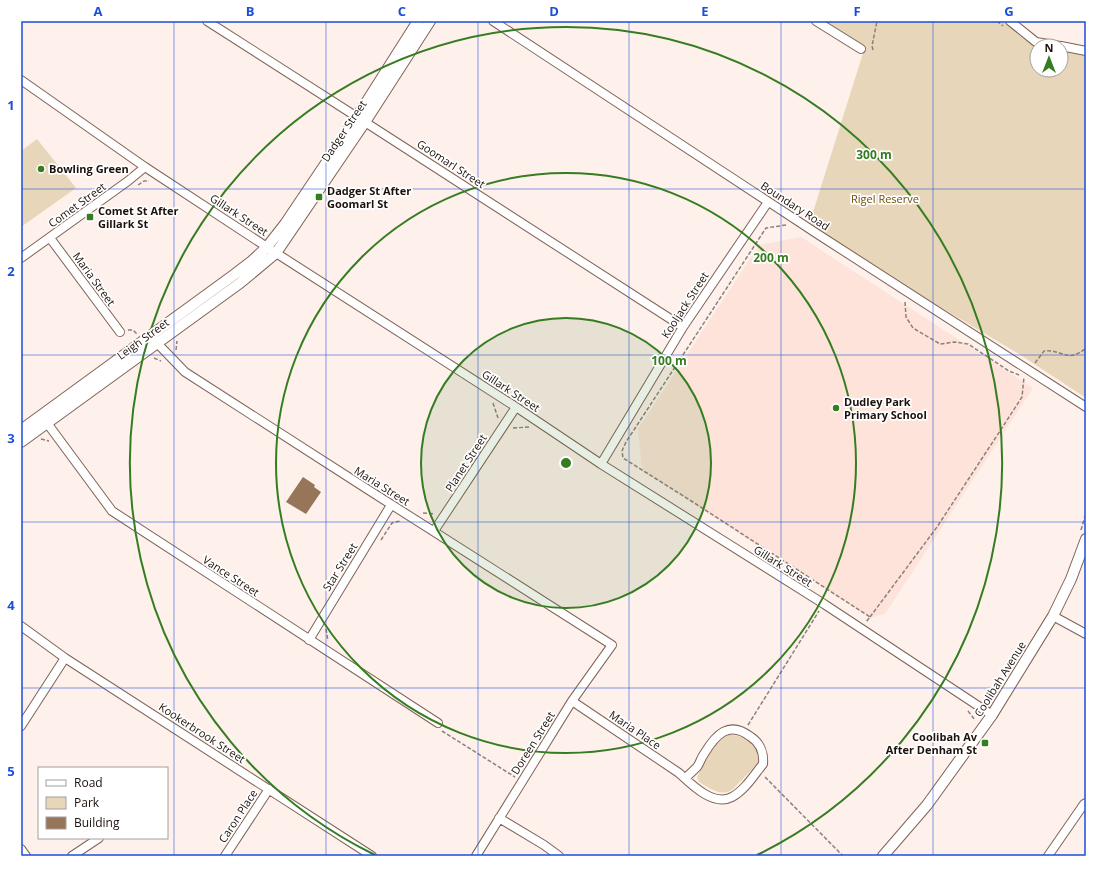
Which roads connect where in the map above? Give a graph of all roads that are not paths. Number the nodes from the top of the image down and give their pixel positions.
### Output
1 (206, 21) edge
2 (418, 21) edge
3 (430, 21) edge
4 (493, 21) edge
5 (816, 21) edge
6 (1010, 21) edge
7 (1031, 38) edge
8 (1069, 48) edge
9 (861, 49) dead end
10 (1086, 51) edge
11 (21, 80) edge
12 (361, 119) junction
13 (145, 167) junction
14 (768, 202) junction
15 (50, 238) junction
16 (267, 247) junction
17 (276, 253) junction
18 (21, 258) edge
19 (683, 327) junction
20 (120, 332) dead end
21 (152, 334) junction
22 (157, 343) junction
23 (516, 407) junction
24 (1086, 407) edge
25 (44, 419) junction
26 (21, 430) edge
27 (21, 442) edge
28 (601, 464) junction
29 (391, 505) junction
30 (434, 531) junction
31 (1086, 539) edge
32 (1053, 616) junction
33 (21, 626) edge
34 (1086, 634) edge
35 (308, 640) junction
36 (612, 645) joint
37 (65, 658) junction
38 (572, 701) junction
39 (992, 715) junction
40 (438, 723) road end
41 (21, 726) edge
42 (685, 778) junction
43 (269, 789) junction
44 (1086, 803) edge
45 (499, 818) junction
46 (98, 839) edge
47 (21, 849) edge
48 (26, 856) edge
49 (72, 856) edge
50 (225, 856) edge
51 (372, 856) edge
52 (476, 856) edge
53 (558, 856) edge
54 (883, 856) edge
55 (1048, 856) edge

1 - 12 street, Goomarl Street
2 - 12 street, Dadger Street
3 - 12 street, Dadger Street
4 - 14 street, Boundary Road
5 - 9 street
6 - 7 street
8 - 10 street
11 - 13 street, Gillark Street
12 - 16 street, Dadger Street
12 - 17 street, Dadger Street
12 - 19 street, Goomarl Street
13 - 15 street, Comet Street
13 - 16 street, Gillark Street
14 - 19 street, Kooljack Street
14 - 24 street, Boundary Road
15 - 18 street, Comet Street
15 - 20 street, Maria Street
16 - 17 street, Gillark Street
16 - 21 street, Leigh Street
17 - 22 street, Leigh Street
17 - 23 street, Gillark Street
19 - 28 street, Kooljack Street
21 - 22 street, Maria Street
21 - 25 street, Leigh Street
22 - 25 street, Leigh Street
22 - 29 street, Maria Street
23 - 28 street, Gillark Street
23 - 30 street, Planet Street
25 - 26 street, Leigh Street
25 - 27 street, Leigh Street
25 - 35 street, Vance Street
28 - 39 street, Gillark Street
29 - 30 street, Maria Street
29 - 35 street, Star Street
30 - 36 street, Maria Street
31 - 32 street, Coolibah Avenue
32 - 34 street
32 - 39 street, Coolibah Avenue
33 - 37 street, Kookerbrook Street
35 - 40 street, Vance Street
36 - 38 street, Doreen Street
37 - 41 street
37 - 43 street, Kookerbrook Street
38 - 42 street, Maria Place
38 - 45 street, Doreen Street
39 - 54 street, Coolibah Avenue
42 - 42 street, Maria Place
43 - 50 street, Caron Place
43 - 51 street, Kookerbrook Street
44 - 55 street
45 - 52 street, Doreen Street
45 - 53 street
46 - 49 street
47 - 48 street

